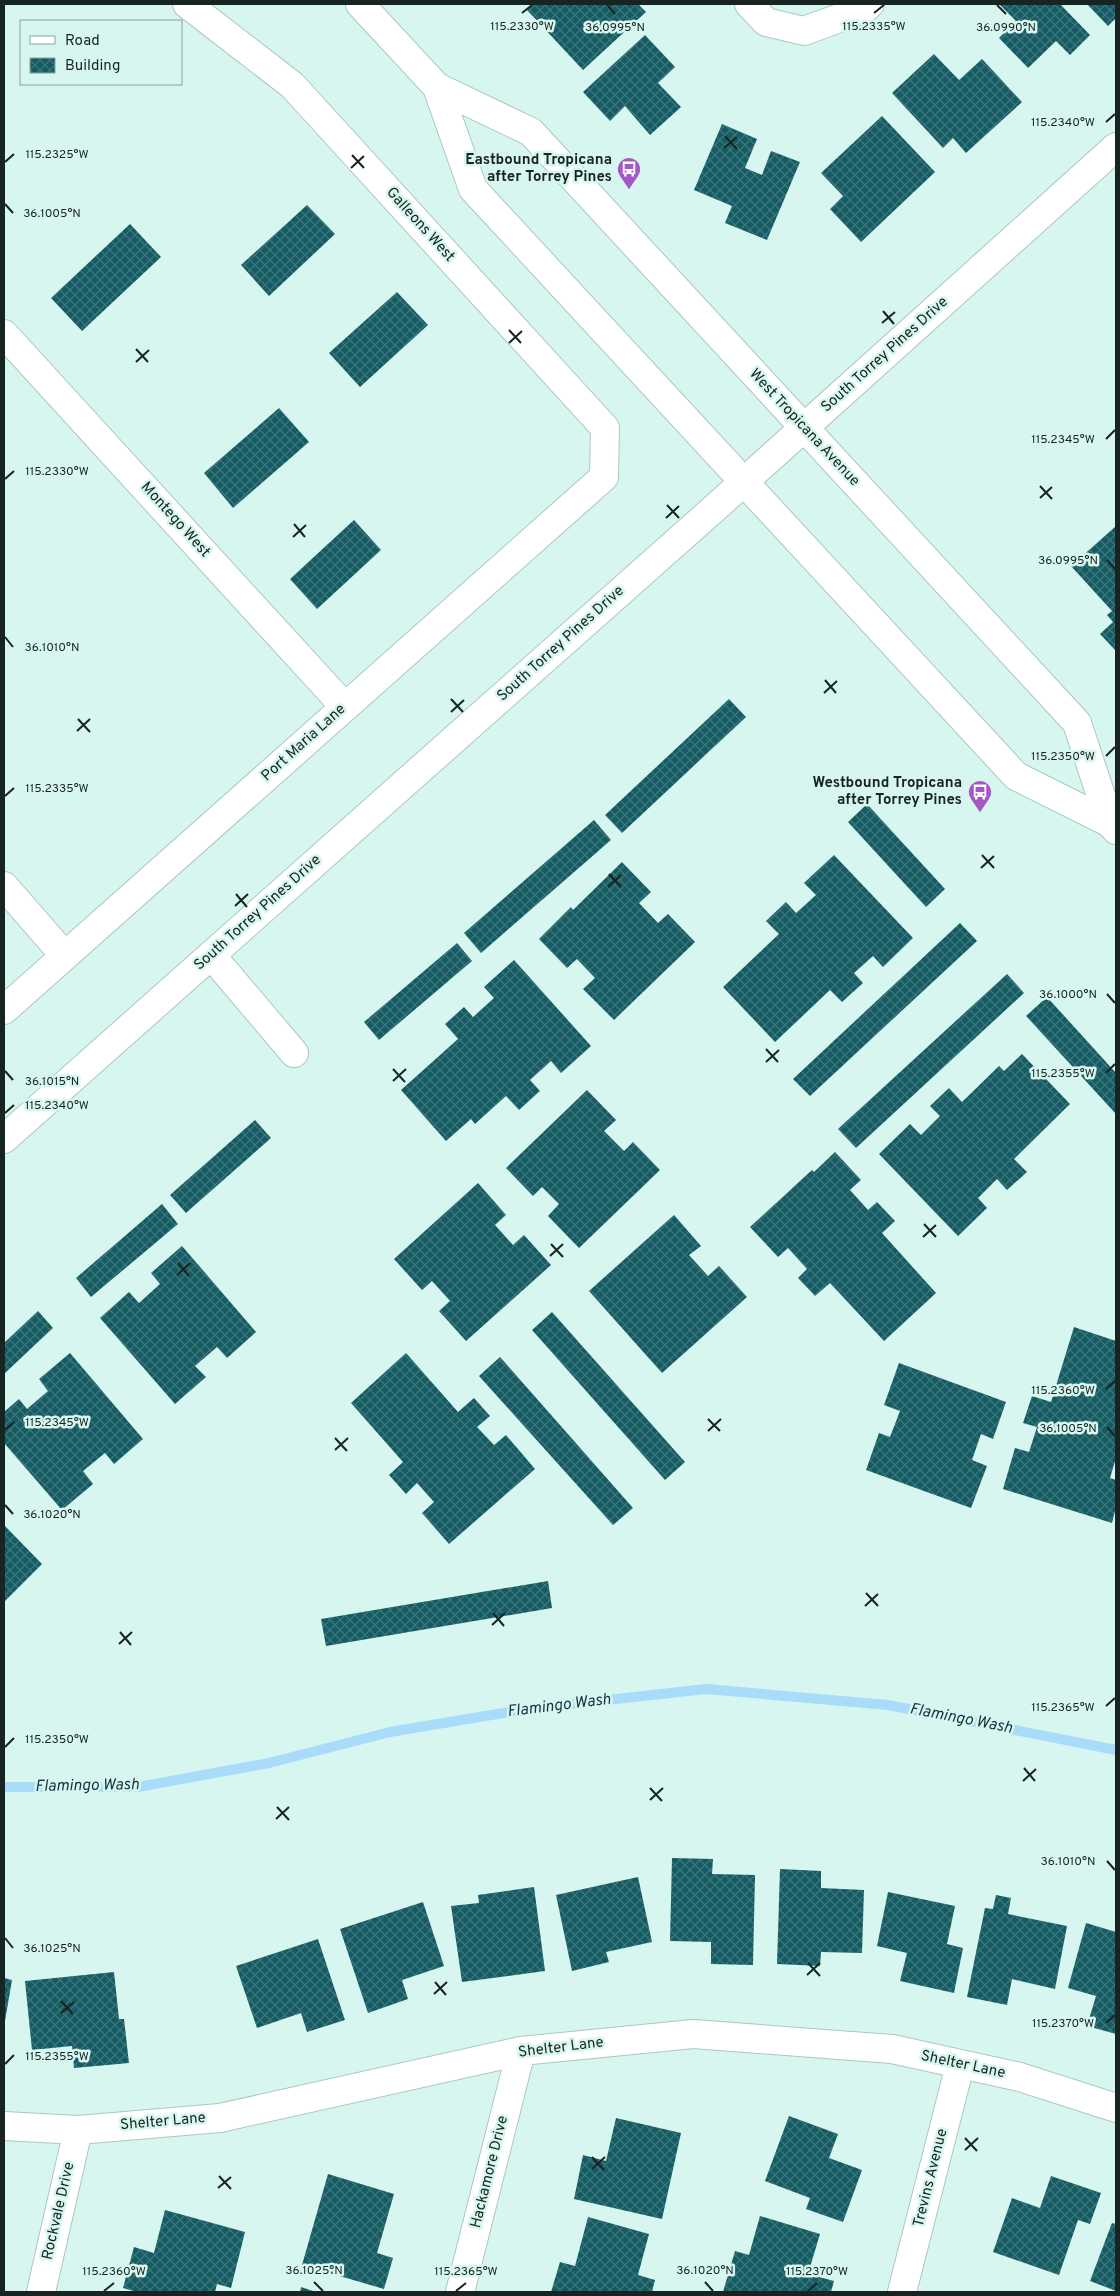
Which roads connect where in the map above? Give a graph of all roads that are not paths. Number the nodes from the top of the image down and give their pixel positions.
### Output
1 (186, 4) edge
2 (360, 4) edge
3 (749, 4) edge
4 (870, 4) edge
5 (437, 87) junction
6 (1116, 147) edge
7 (4, 334) edge
8 (804, 428) junction
9 (604, 477) joint
10 (744, 481) junction
11 (345, 707) junction
12 (1113, 826) edge
13 (4, 886) edge
14 (211, 955) junction
15 (65, 956) junction
16 (4, 1010) edge
17 (294, 1053) dead end
18 (4, 1139) edge
19 (521, 2051) junction
20 (960, 2064) junction
21 (1116, 2108) edge
22 (4, 2126) edge
23 (78, 2130) junction
24 (41, 2292) edge
25 (460, 2292) edge
26 (902, 2292) edge

1 - 9 street, Galleons West
2 - 5 street, West Tropicana Avenue
3 - 4 street
5 - 8 street, West Tropicana Avenue
5 - 10 street, West Tropicana Avenue
6 - 8 street, South Torrey Pines Drive
7 - 11 street, Montego West
8 - 10 street, South Torrey Pines Drive
8 - 12 street, West Tropicana Avenue
9 - 11 street, Port Maria Lane
10 - 12 street, West Tropicana Avenue
10 - 14 street, South Torrey Pines Drive
11 - 15 street, Port Maria Lane
13 - 15 street
14 - 17 street
14 - 18 street, South Torrey Pines Drive
15 - 16 street, Port Maria Lane
19 - 20 street, Shelter Lane
19 - 23 street, Shelter Lane
19 - 25 street, Hackamore Drive
20 - 21 street, Shelter Lane
20 - 26 street, Trevins Avenue
22 - 23 street, Shelter Lane
23 - 24 street, Rockvale Drive

